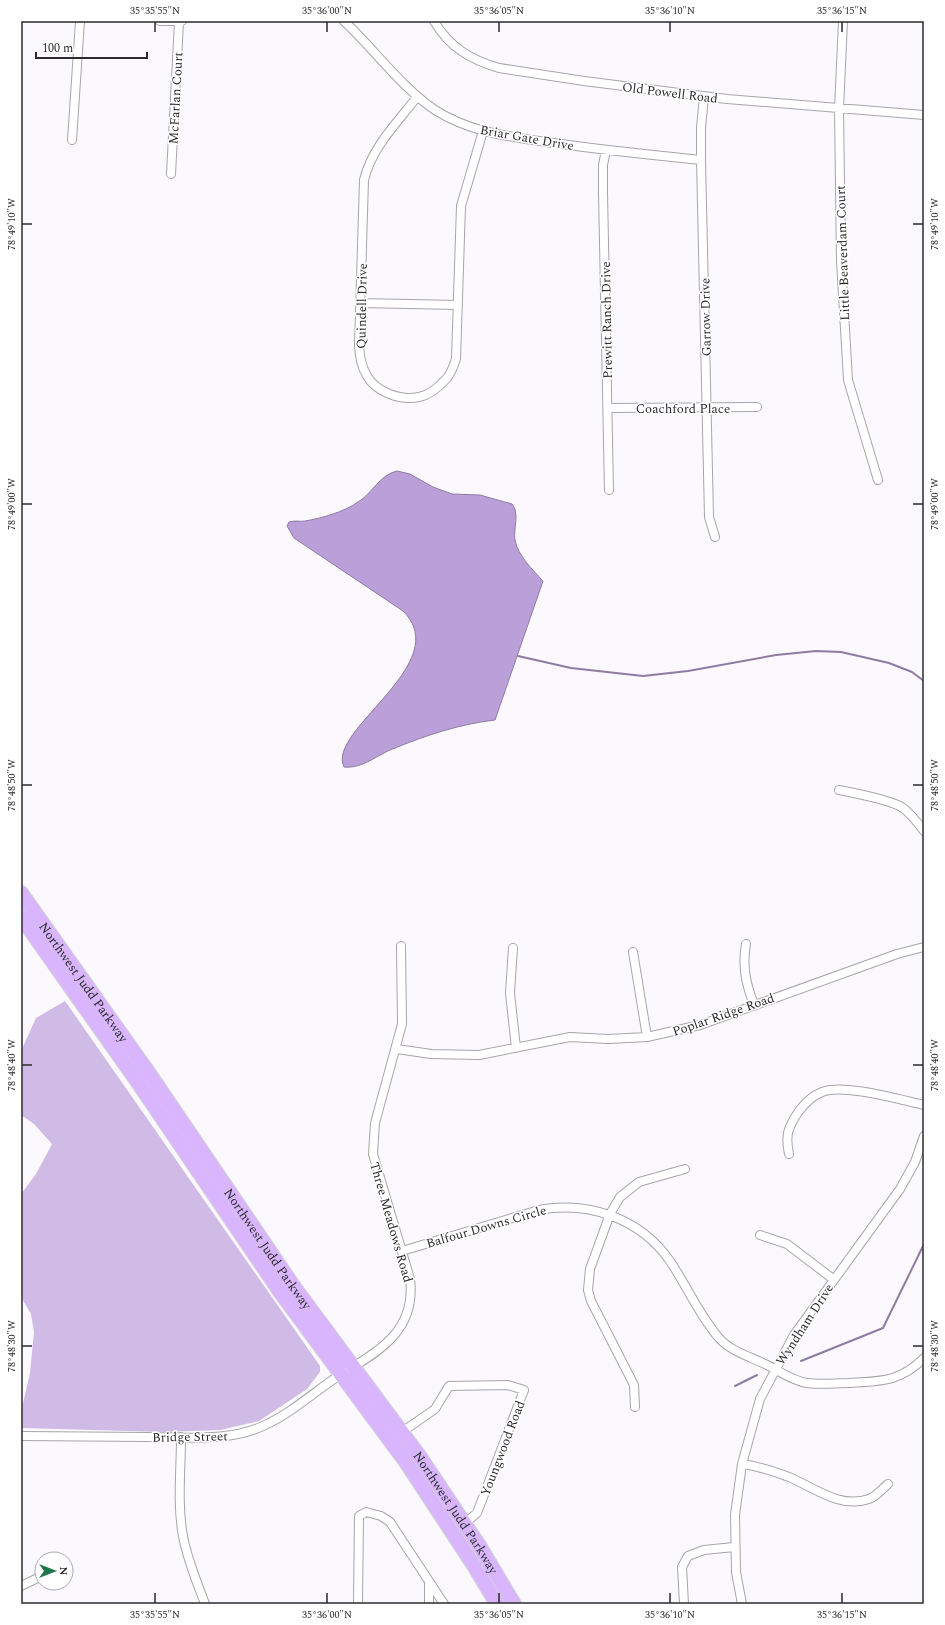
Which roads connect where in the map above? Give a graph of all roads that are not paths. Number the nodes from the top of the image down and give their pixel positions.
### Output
1 (80, 21) edge
2 (160, 21) edge
3 (180, 21) edge
4 (344, 21) edge
5 (434, 21) edge
6 (843, 21) edge
7 (704, 96) junction
8 (417, 97) junction
9 (839, 109) junction
10 (924, 115) edge
11 (483, 131) junction
12 (72, 140) dead end
13 (606, 150) junction
14 (701, 160) junction
15 (171, 174) dead end
16 (360, 303) junction
17 (458, 304) junction
18 (757, 407) dead end
19 (608, 408) junction
20 (707, 408) junction
21 (878, 480) dead end
22 (609, 490) dead end
23 (715, 537) dead end
24 (839, 790) dead end
25 (924, 831) edge
26 (21, 893) edge
27 (21, 918) edge
28 (746, 944) dead end
29 (401, 946) dead end
30 (924, 947) edge
31 (513, 948) dead end
32 (633, 952) dead end
33 (754, 1005) junction
34 (648, 1037) junction
35 (516, 1048) junction
36 (397, 1049) junction
37 (924, 1105) edge
38 (924, 1136) edge
39 (789, 1154) dead end
40 (685, 1169) dead end
41 (610, 1214) junction
42 (760, 1235) dead end
43 (402, 1251) junction
44 (833, 1279) junction
45 (924, 1358) edge
46 (353, 1367) junction
47 (775, 1369) junction
48 (341, 1374) junction
49 (636, 1407) dead end
50 (402, 1432) junction
51 (21, 1436) edge
52 (181, 1437) junction
53 (742, 1464) junction
54 (888, 1484) dead end
55 (464, 1524) junction
56 (734, 1547) junction
57 (34, 1580) edge
58 (430, 1583) junction
59 (21, 1586) edge
60 (205, 1604) edge
61 (358, 1604) edge
62 (429, 1604) edge
63 (444, 1604) edge
64 (497, 1604) edge
65 (514, 1604) edge
66 (684, 1604) edge
67 (742, 1604) edge

1 - 12 street
2 - 3 street
3 - 15 street, McFarlan Court
4 - 8 street, Briar Gate Drive
5 - 7 street, Old Powell Road
6 - 9 street, Little Beaverdam Court
7 - 9 street, Old Powell Road
7 - 14 street, Garrow Drive
8 - 11 street, Briar Gate Drive
8 - 16 street, Quindell Drive
9 - 10 street, Old Powell Road
9 - 21 street, Little Beaverdam Court
11 - 13 street, Briar Gate Drive
11 - 17 street, Quindell Drive
13 - 14 street, Briar Gate Drive
13 - 19 street, Prewitt Ranch Drive
14 - 20 street, Garrow Drive
16 - 17 street
16 - 17 street, Quindell Drive
18 - 20 street, Coachford Place
19 - 20 street, Coachford Place
19 - 22 street, Prewitt Ranch Drive
20 - 23 street, Garrow Drive
24 - 25 street
26 - 46 highway, Northwest Judd Parkway
27 - 48 highway, Northwest Judd Parkway
28 - 33 street
29 - 36 street, Three Meadows Road
30 - 33 street, Poplar Ridge Road
31 - 35 street
32 - 34 street
33 - 34 street, Poplar Ridge Road
34 - 35 street, Poplar Ridge Road
35 - 36 street, Poplar Ridge Road
36 - 43 street, Three Meadows Road
37 - 39 street
38 - 44 street, Wyndham Drive
40 - 41 street
41 - 43 street, Balfour Downs Circle
41 - 47 street, Balfour Downs Circle
41 - 49 street
42 - 44 street
43 - 46 street, Three Meadows Road
44 - 47 street, Wyndham Drive
45 - 47 street, Balfour Downs Circle
46 - 48 street, Three Meadows Road
46 - 50 highway, Northwest Judd Parkway
47 - 53 street, Wyndham Drive
48 - 52 street, Bridge Street
48 - 64 highway, Northwest Judd Parkway
50 - 55 highway, Northwest Judd Parkway
50 - 55 street, Youngwood Road
51 - 52 street, Bridge Street
52 - 60 street
53 - 54 street
53 - 56 street, Wyndham Drive
55 - 65 highway, Northwest Judd Parkway
56 - 66 street
56 - 67 street, Wyndham Drive
57 - 59 street
58 - 61 street
58 - 62 street
58 - 63 street

